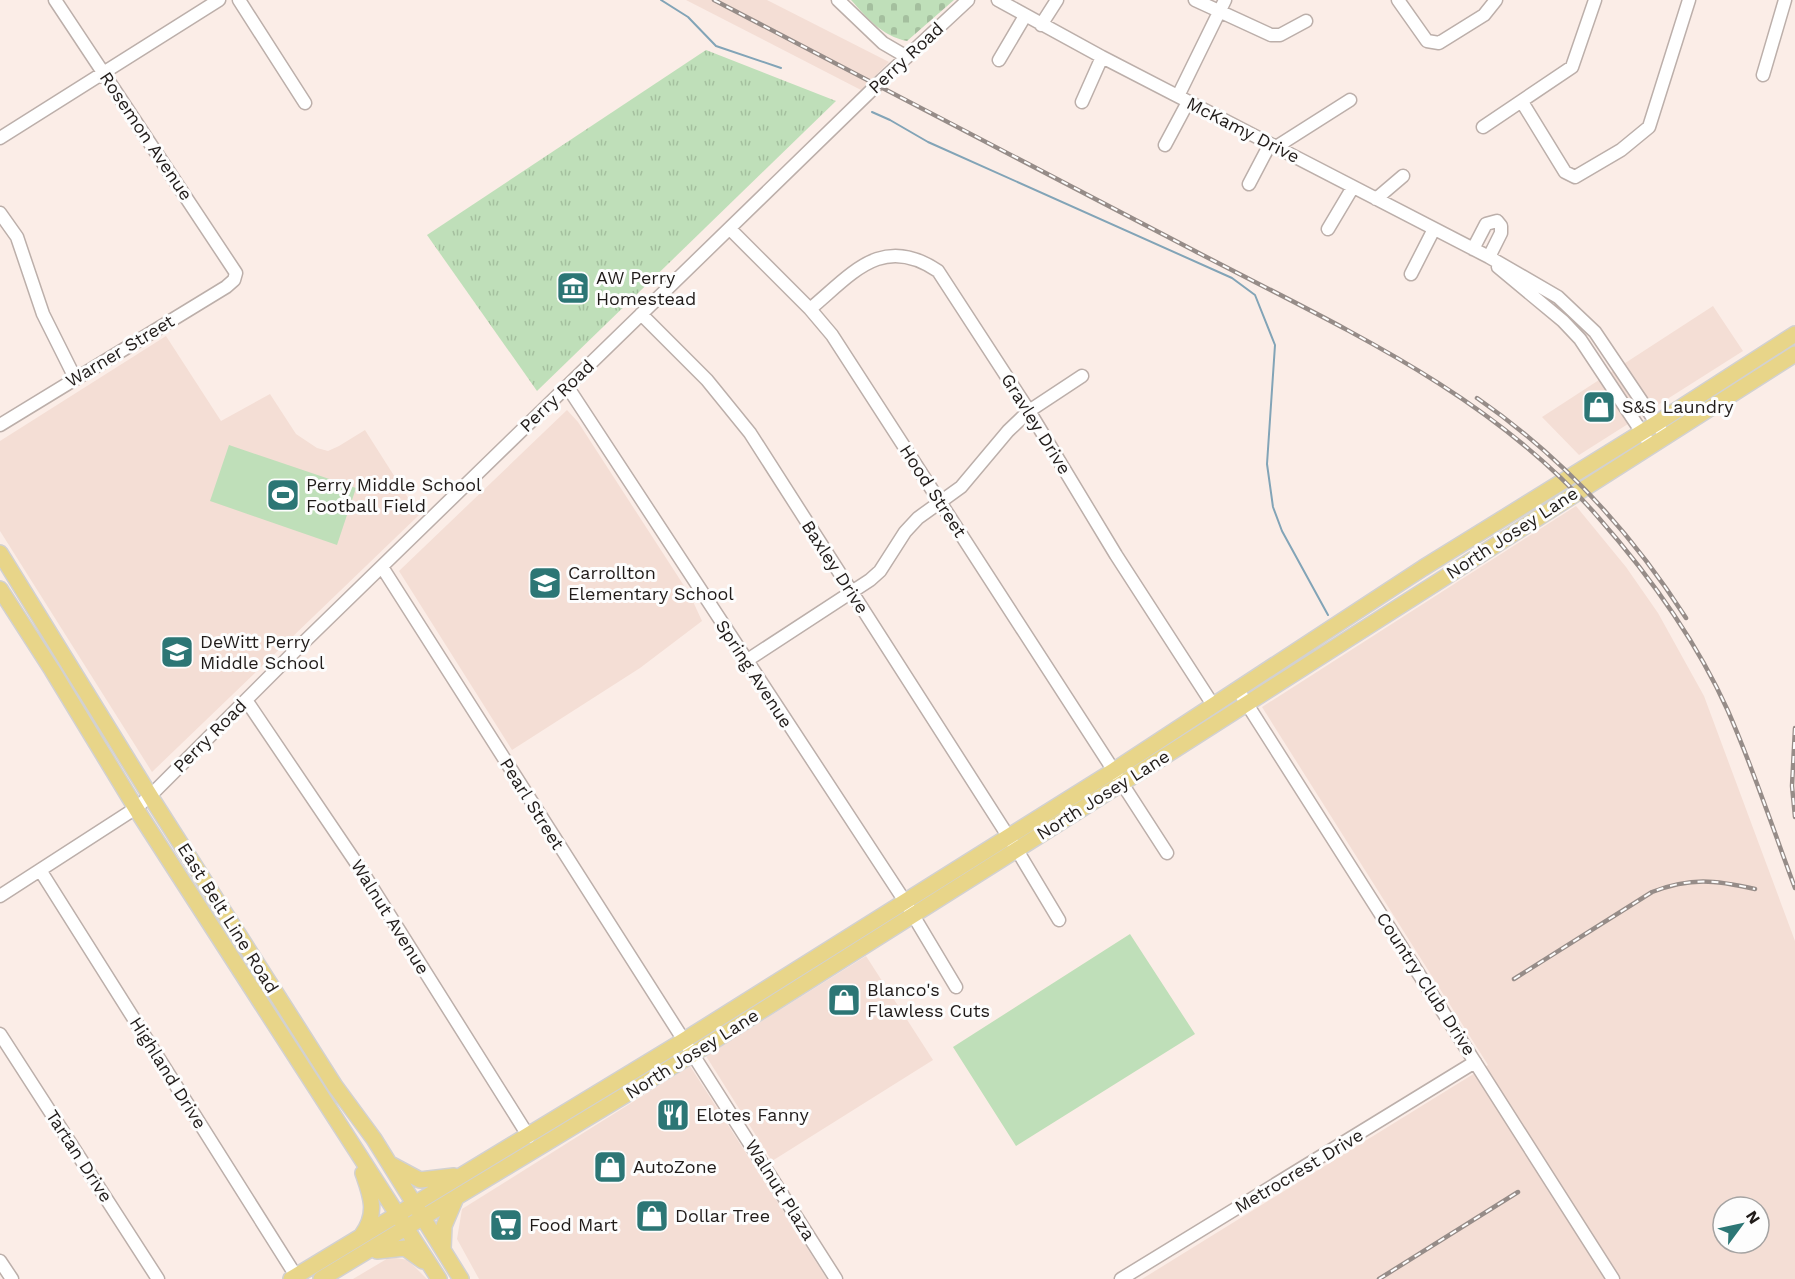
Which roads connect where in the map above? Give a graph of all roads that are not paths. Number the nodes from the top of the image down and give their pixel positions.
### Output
1 (55, 0) edge
2 (219, 0) edge
3 (239, 0) edge
4 (838, 0) edge
5 (969, 0) edge
6 (998, 0) edge
7 (1057, 0) edge
8 (1195, 0) edge
9 (1225, 0) edge
10 (1398, 0) edge
11 (1496, 0) edge
12 (1595, 0) edge
13 (1689, 0) edge
14 (1785, 0) edge
15 (1219, 12) junction
16 (1025, 16) junction
17 (1306, 21) dead end
18 (1041, 25) junction
19 (907, 57) junction
20 (1102, 57) junction
21 (999, 60) dead end
22 (103, 72) junction
23 (1763, 75) dead end
24 (1183, 99) junction
25 (1350, 100) dead end
26 (1082, 102) dead end
27 (1522, 102) junction
28 (305, 103) dead end
29 (1483, 127) dead end
30 (0, 138) edge
31 (1165, 145) dead end
32 (1273, 145) junction
33 (1403, 176) dead end
34 (1249, 184) dead end
35 (1353, 187) junction
36 (1376, 199) junction
37 (0, 213) edge
38 (730, 229) junction
39 (1328, 229) dead end
40 (1434, 229) junction
41 (1473, 249) junction
42 (1489, 257) junction
43 (236, 273) joint
44 (1411, 274) dead end
45 (810, 309) junction
46 (641, 314) junction
47 (1795, 334) edge
48 (1795, 354) edge
49 (1082, 376) dead end
50 (75, 378) junction
51 (567, 386) junction
52 (1029, 411) junction
53 (1657, 423) junction
54 (0, 425) edge
55 (1641, 432) junction
56 (1665, 437) junction
57 (1650, 446) junction
58 (940, 501) junction
59 (0, 553) edge
60 (382, 567) junction
61 (0, 589) edge
62 (851, 592) junction
63 (746, 661) junction
64 (1238, 690) junction
65 (246, 700) junction
66 (1248, 703) junction
67 (1214, 705) junction
68 (1113, 771) junction
69 (1121, 784) junction
70 (150, 796) junction
71 (136, 808) junction
72 (1008, 836) junction
73 (1017, 850) junction
74 (1167, 853) dead end
75 (40, 870) junction
76 (0, 896) edge
77 (904, 900) junction
78 (913, 915) junction
79 (1059, 920) dead end
80 (957, 987) dead end
81 (0, 1034) edge
82 (683, 1041) junction
83 (693, 1054) junction
84 (1475, 1062) junction
85 (528, 1137) junction
86 (357, 1153) junction
87 (389, 1163) junction
88 (461, 1176) junction
89 (456, 1199) junction
90 (414, 1203) junction
91 (397, 1213) junction
92 (424, 1218) junction
93 (407, 1229) junction
94 (361, 1237) junction
95 (443, 1249) junction
96 (362, 1255) junction
97 (0, 1261) edge
98 (435, 1274) edge
99 (294, 1278) edge
100 (12, 1279) edge
101 (158, 1279) edge
102 (321, 1279) edge
103 (461, 1279) edge
104 (836, 1279) edge
105 (1121, 1279) edge
106 (1613, 1279) edge

1 - 22 street, Rosemon Avenue
2 - 22 street
3 - 28 street
4 - 19 street
5 - 19 street, Perry Road
6 - 16 street, McKamy Drive
7 - 18 street
8 - 15 street
9 - 15 street
10 - 11 street
12 - 27 street
13 - 27 street
14 - 23 street
15 - 17 street
15 - 24 street
16 - 18 street, McKamy Drive
16 - 21 street
18 - 20 street, McKamy Drive
19 - 38 street, Perry Road
20 - 24 street, McKamy Drive
20 - 26 street
22 - 30 street
22 - 43 street, Rosemon Avenue
24 - 31 street
24 - 32 street, McKamy Drive
25 - 32 street
27 - 29 street
32 - 34 street
32 - 35 street, McKamy Drive
33 - 36 street
35 - 36 street, McKamy Drive
35 - 39 street
36 - 40 street, McKamy Drive
37 - 50 street
38 - 45 street, Hood Street
38 - 46 street, Perry Road
40 - 41 street, McKamy Drive
40 - 44 street
41 - 42 street, McKamy Drive
41 - 42 street
42 - 53 street, McKamy Drive
42 - 55 street, McKamy Drive
43 - 50 street, Warner Street
45 - 52 street, Gravley Drive
45 - 58 street, Hood Street
46 - 51 street, Perry Road
46 - 62 street, Baxley Drive
47 - 53 main road, North Josey Lane
48 - 56 main road, North Josey Lane
49 - 52 street
50 - 54 street, Warner Street
51 - 60 street, Perry Road
51 - 63 street, Spring Avenue
52 - 58 street
52 - 67 street, Gravley Drive
53 - 55 main road, North Josey Lane
53 - 56 street, McKamy Drive
55 - 57 street, McKamy Drive
55 - 64 main road, North Josey Lane
56 - 57 main road, North Josey Lane
57 - 66 main road, North Josey Lane
58 - 62 street
58 - 68 street, Hood Street
59 - 70 main road, East Belt Line Road
60 - 65 street, Perry Road
60 - 82 street, Pearl Street
61 - 71 main road, East Belt Line Road
62 - 63 street
62 - 72 street, Baxley Drive
63 - 77 street, Spring Avenue
64 - 66 street, Country Club Drive
64 - 67 main road, North Josey Lane
65 - 70 street, Perry Road
65 - 85 street, Walnut Avenue
66 - 69 main road, North Josey Lane
66 - 84 street, Country Club Drive
67 - 68 main road, North Josey Lane
68 - 69 street, Hood Street
68 - 72 main road, North Josey Lane
69 - 73 main road, North Josey Lane
69 - 74 street, Hood Street
70 - 71 street, Perry Road
70 - 87 main road, East Belt Line Road
71 - 75 street, Perry Road
71 - 86 main road, East Belt Line Road
72 - 73 street, Baxley Drive
72 - 77 main road, North Josey Lane
73 - 78 main road, North Josey Lane
73 - 79 street, Baxley Drive
75 - 76 street, Perry Road
75 - 99 street, Highland Drive
77 - 78 street, Spring Avenue
77 - 82 main road, North Josey Lane
78 - 80 street, Spring Avenue
78 - 83 main road, North Josey Lane
81 - 101 street, Tartan Drive
82 - 83 street, Walnut Plaza
82 - 85 main road, North Josey Lane
83 - 89 main road, North Josey Lane
83 - 104 street, Walnut Plaza
84 - 105 street, Metrocrest Drive
84 - 106 street, Country Club Drive
85 - 88 main road, North Josey Lane
86 - 91 main road, East Belt Line Road
86 - 94 main road
87 - 88 main road
87 - 90 main road, East Belt Line Road
88 - 90 main road, North Josey Lane
89 - 92 main road, North Josey Lane
89 - 95 main road
90 - 91 main road, North Josey Lane
90 - 92 main road, East Belt Line Road
91 - 93 main road, East Belt Line Road
91 - 94 main road, North Josey Lane
92 - 93 main road, North Josey Lane
92 - 95 main road, East Belt Line Road
93 - 96 main road, North Josey Lane
93 - 98 main road, East Belt Line Road
94 - 99 main road, North Josey Lane
95 - 103 main road, East Belt Line Road
96 - 98 main road
96 - 102 main road, North Josey Lane
97 - 100 street

